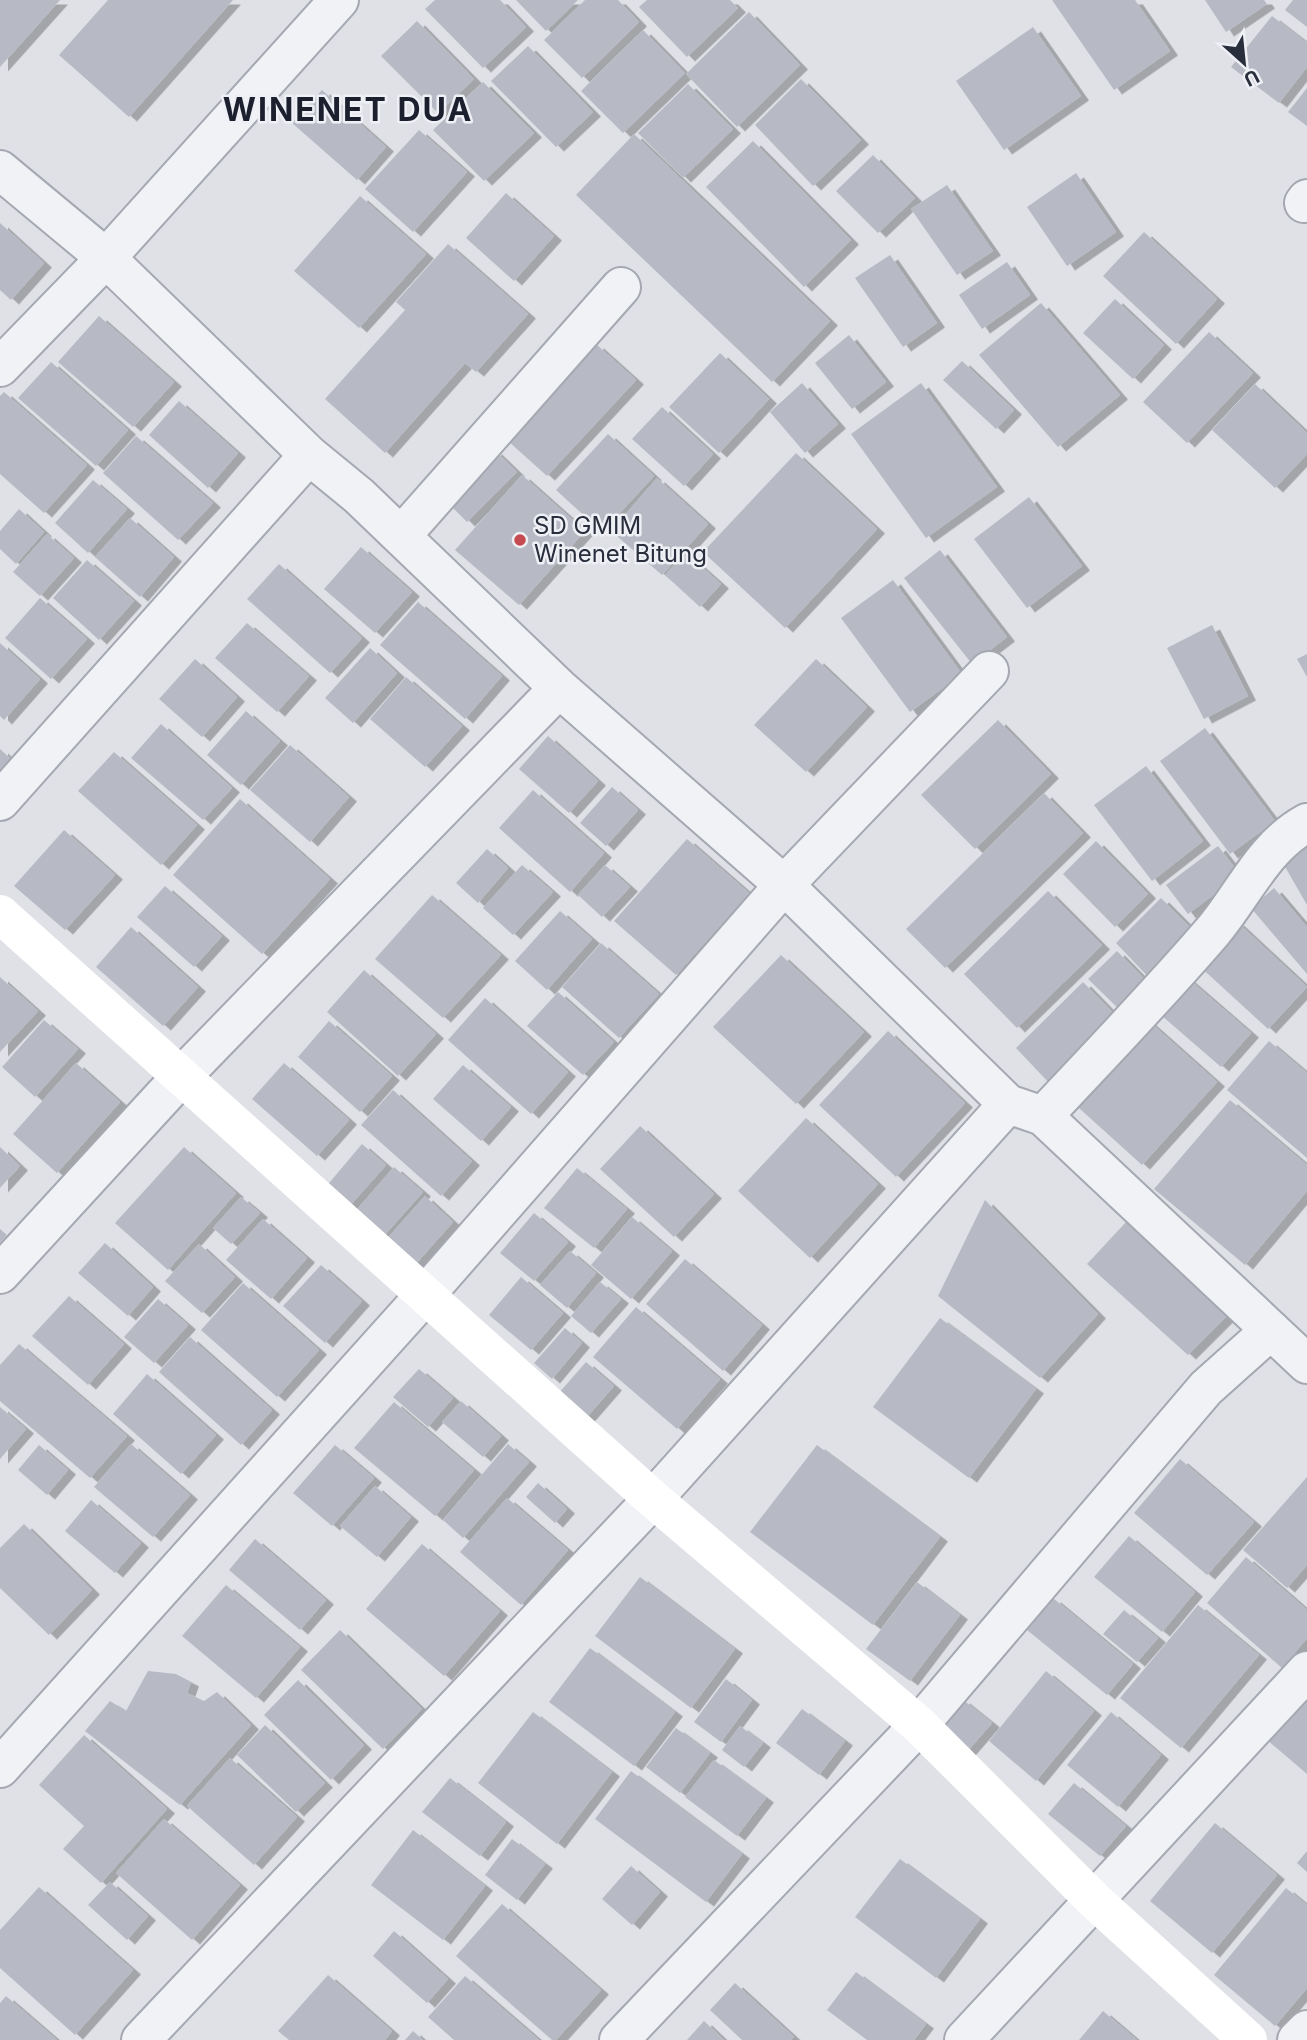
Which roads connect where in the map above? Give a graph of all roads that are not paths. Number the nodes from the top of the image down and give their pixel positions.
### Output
1 (339, 0) edge
2 (0, 170) edge
3 (106, 258) junction
4 (621, 287) dead end
5 (0, 367) edge
6 (309, 455) junction
7 (401, 537) junction
8 (989, 671) dead end
9 (559, 688) junction
10 (0, 801) edge
11 (1307, 823) edge
12 (783, 885) junction
13 (0, 914) edge
14 (181, 1077) junction
15 (1025, 1110) junction
16 (0, 1274) edge
17 (425, 1295) junction
18 (1271, 1330) junction
19 (1307, 1364) edge
20 (653, 1499) junction
21 (1307, 1671) edge
22 (919, 1725) junction
23 (0, 1768) edge
24 (1094, 1900) junction
25 (1307, 2030) edge
26 (141, 2040) edge
27 (619, 2040) edge
28 (964, 2040) edge
29 (1248, 2040) edge
30 (1297, 2040) edge

1 - 3 street
2 - 3 street
3 - 5 street
3 - 6 street
4 - 7 street
6 - 7 street
6 - 10 street
7 - 9 street
8 - 12 street
9 - 12 street
9 - 14 street
11 - 15 street
12 - 15 street
12 - 17 street
13 - 14 street
14 - 16 street
14 - 17 street
15 - 18 street
15 - 20 street
17 - 20 street
17 - 23 street
18 - 19 street
18 - 22 street
20 - 22 street
20 - 26 street
21 - 24 street
22 - 24 street
22 - 27 street
24 - 28 street
24 - 29 street
25 - 30 street

